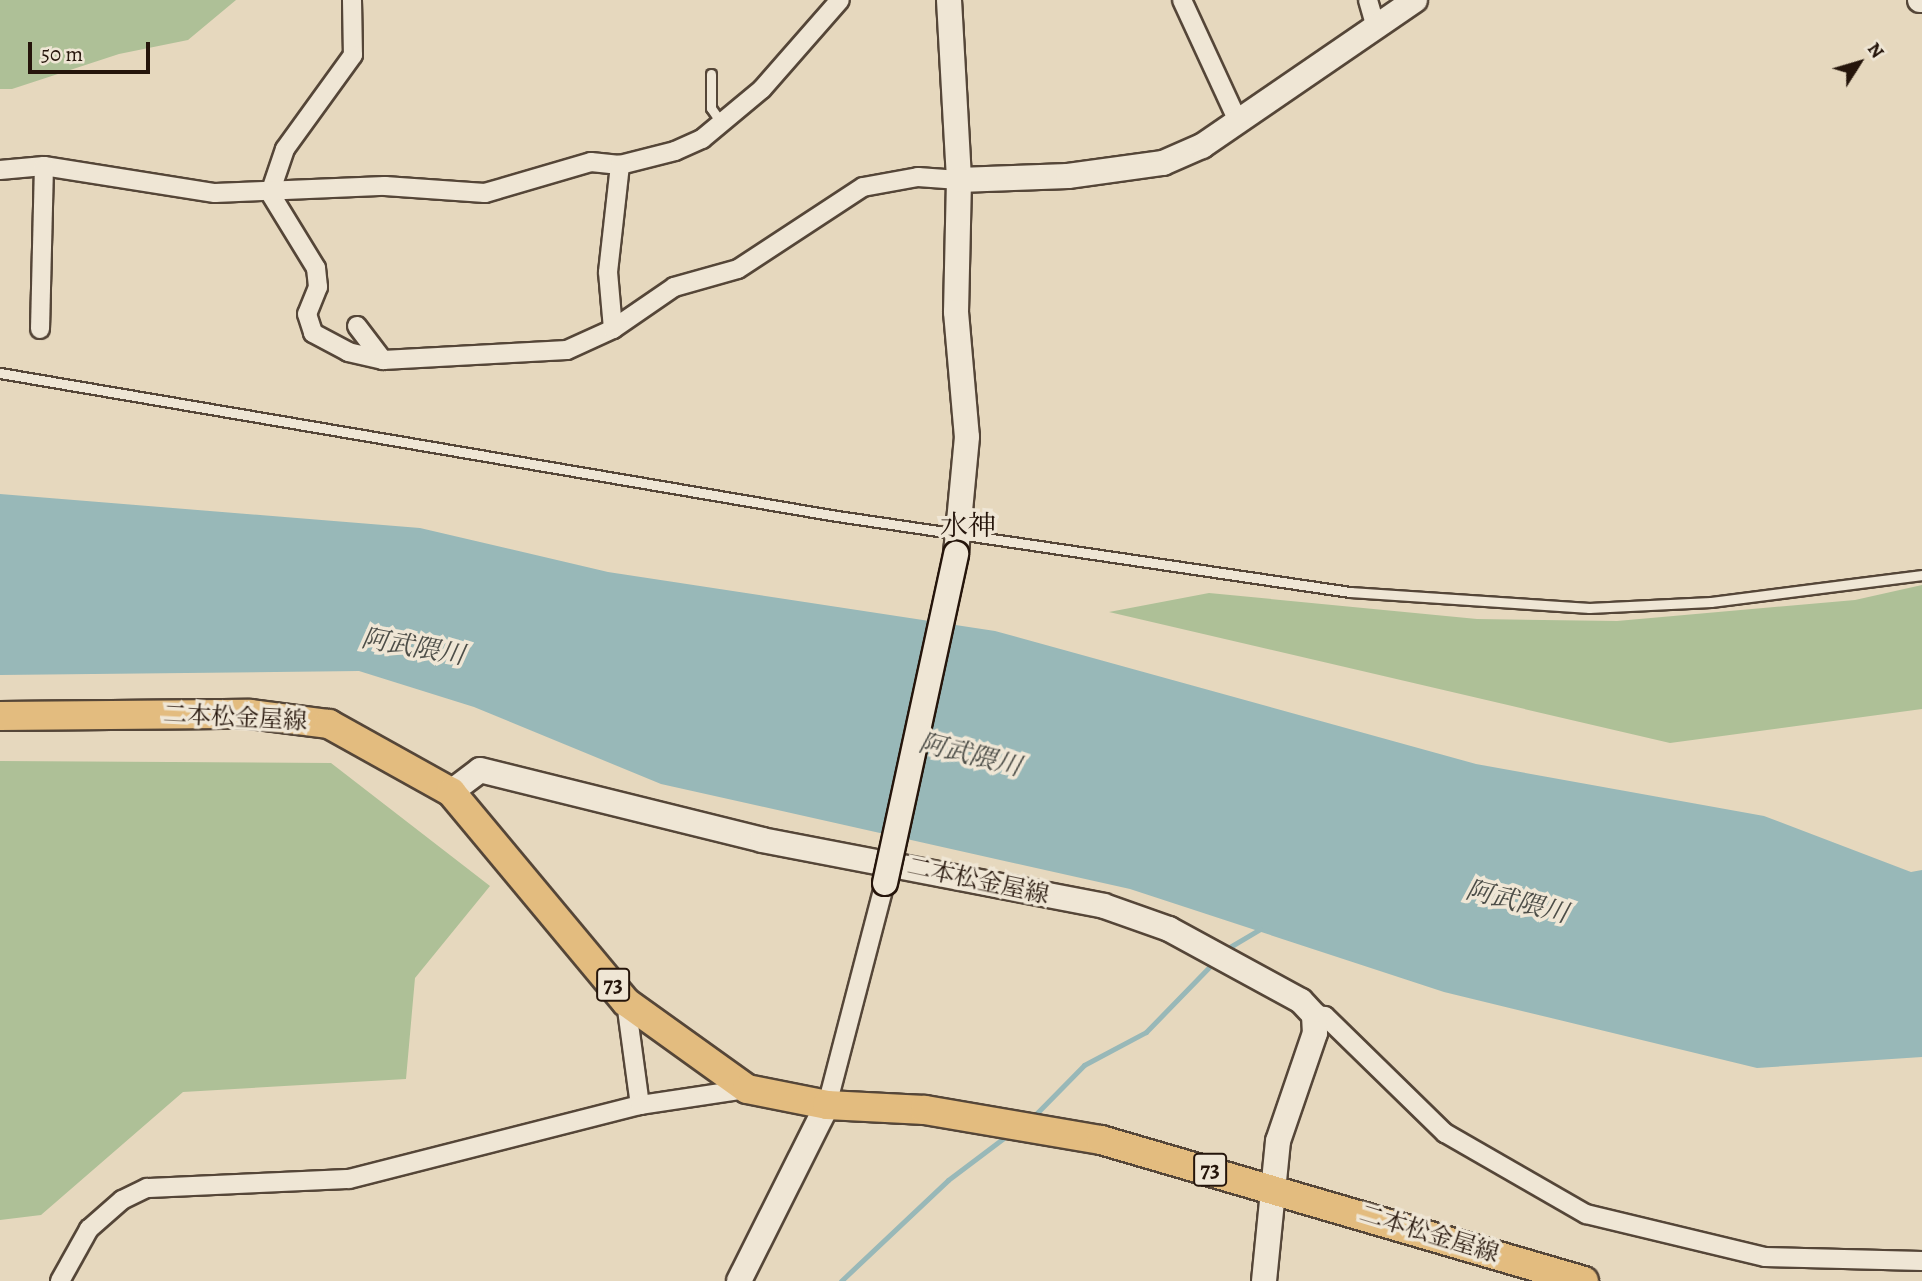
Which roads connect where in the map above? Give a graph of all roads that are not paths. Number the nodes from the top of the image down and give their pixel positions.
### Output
1 (352, 0) edge
2 (840, 0) edge
3 (950, 0) edge
4 (1182, 0) edge
5 (1367, 0) edge
6 (1415, 0) edge
7 (1375, 25) junction
8 (711, 74) dead end
9 (1238, 121) junction
10 (722, 124) junction
11 (620, 164) junction
12 (44, 166) junction
13 (0, 170) edge
14 (959, 180) junction
15 (270, 193) junction
16 (358, 326) dead end
17 (613, 329) junction
18 (40, 330) dead end
19 (383, 360) junction
20 (0, 373) edge
21 (960, 544) junction
22 (1922, 575) edge
23 (0, 716) edge
24 (451, 792) junction
25 (885, 884) joint
26 (626, 1002) junction
27 (1314, 1015) junction
28 (747, 1089) junction
29 (640, 1105) junction
30 (827, 1105) junction
31 (1273, 1187) junction
32 (1922, 1261) edge
33 (60, 1281) edge
34 (739, 1281) edge
35 (1264, 1281) edge
36 (1584, 1281) edge

1 - 15 street
2 - 10 street
3 - 14 street
4 - 9 street
5 - 7 street
6 - 7 street
7 - 9 street
8 - 10 lane
9 - 14 street
10 - 11 street
11 - 15 street
11 - 17 street
12 - 13 street
12 - 15 street
12 - 18 street
14 - 17 street
14 - 21 street
15 - 19 street
16 - 19 street
17 - 19 street
20 - 21 lane
21 - 22 lane
21 - 25 street, bridge
23 - 24 main road, 二本松金屋線 / 73
24 - 26 main road, 二本松金屋線 / 73
24 - 27 street, 二本松金屋線
25 - 30 street
26 - 28 main road, 二本松金屋線 / 73
26 - 29 street
27 - 31 street
27 - 32 street
28 - 29 street
28 - 30 main road, 二本松金屋線 / 73
29 - 33 street
30 - 31 main road, 二本松金屋線 / 73
30 - 34 street
31 - 35 street
31 - 36 main road, 二本松金屋線 / 73

